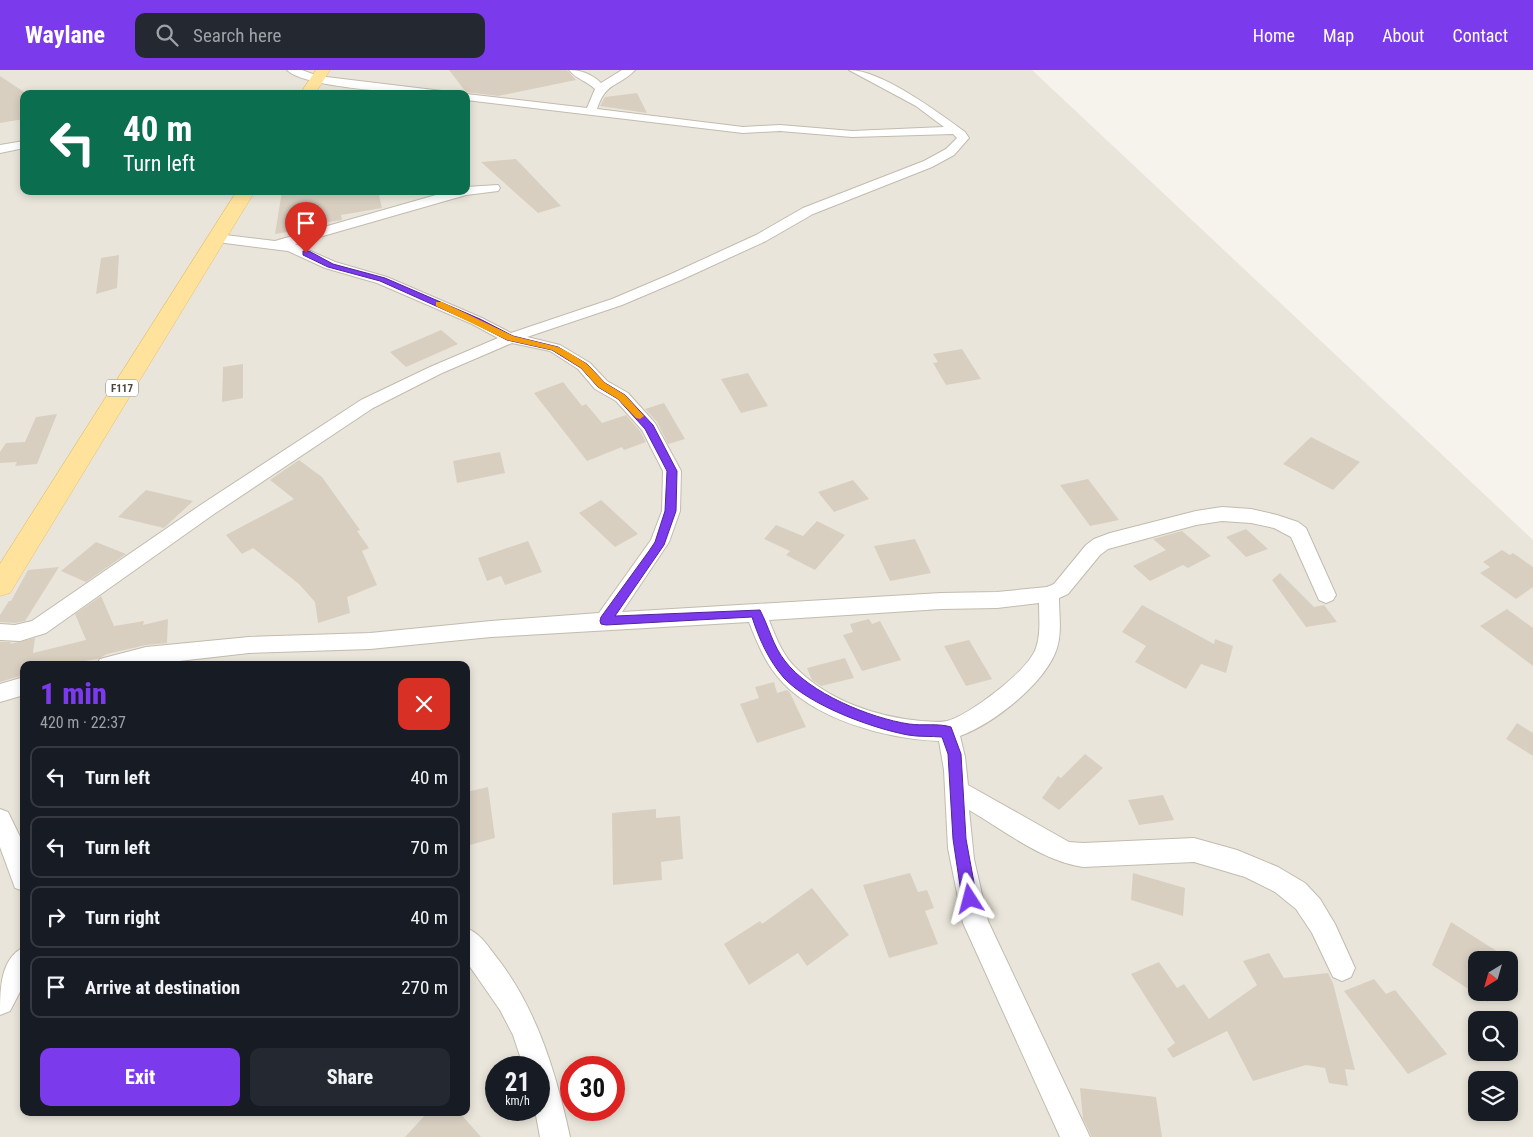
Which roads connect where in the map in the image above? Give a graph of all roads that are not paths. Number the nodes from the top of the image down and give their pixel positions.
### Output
1 (292, 70) edge
2 (574, 70) edge
3 (630, 70) edge
4 (854, 70) edge
5 (319, 74) edge
6 (600, 88) junction
7 (309, 90) edge
8 (417, 90) edge
9 (470, 97) edge
10 (591, 112) junction
11 (956, 130) junction
12 (20, 145) edge
13 (0, 149) edge
14 (494, 188) dead end
15 (470, 191) edge
16 (244, 195) edge
17 (452, 195) edge
18 (217, 238) junction
19 (277, 245) junction
20 (510, 338) junction
21 (0, 586) edge
22 (1049, 594) junction
23 (1326, 595) dead end
24 (756, 613) junction
25 (606, 621) junction
26 (0, 632) edge
27 (151, 661) edge
28 (20, 687) edge
29 (0, 693) edge
30 (947, 731) junction
31 (956, 790) junction
32 (0, 820) edge
33 (20, 868) edge
34 (470, 945) edge
35 (20, 966) edge
36 (1342, 968) dead end
37 (0, 1001) edge
38 (534, 1056) edge
39 (550, 1113) edge
40 (555, 1137) edge
41 (1075, 1137) edge

1 - 5 street
2 - 6 street
3 - 6 street
4 - 11 street
5 - 7 main road
5 - 8 street
6 - 10 street
9 - 10 street
10 - 11 street
11 - 20 street
12 - 13 street
14 - 15 street
16 - 18 main road, F117
17 - 19 street
18 - 19 street
18 - 21 main road, F117
19 - 20 street
20 - 25 street
20 - 26 street
22 - 23 street
22 - 24 street
22 - 30 street
24 - 25 street
24 - 30 street
25 - 27 street
28 - 29 street
30 - 31 street
31 - 36 street
31 - 41 street
32 - 33 street
34 - 38 street
35 - 37 street
39 - 40 street

